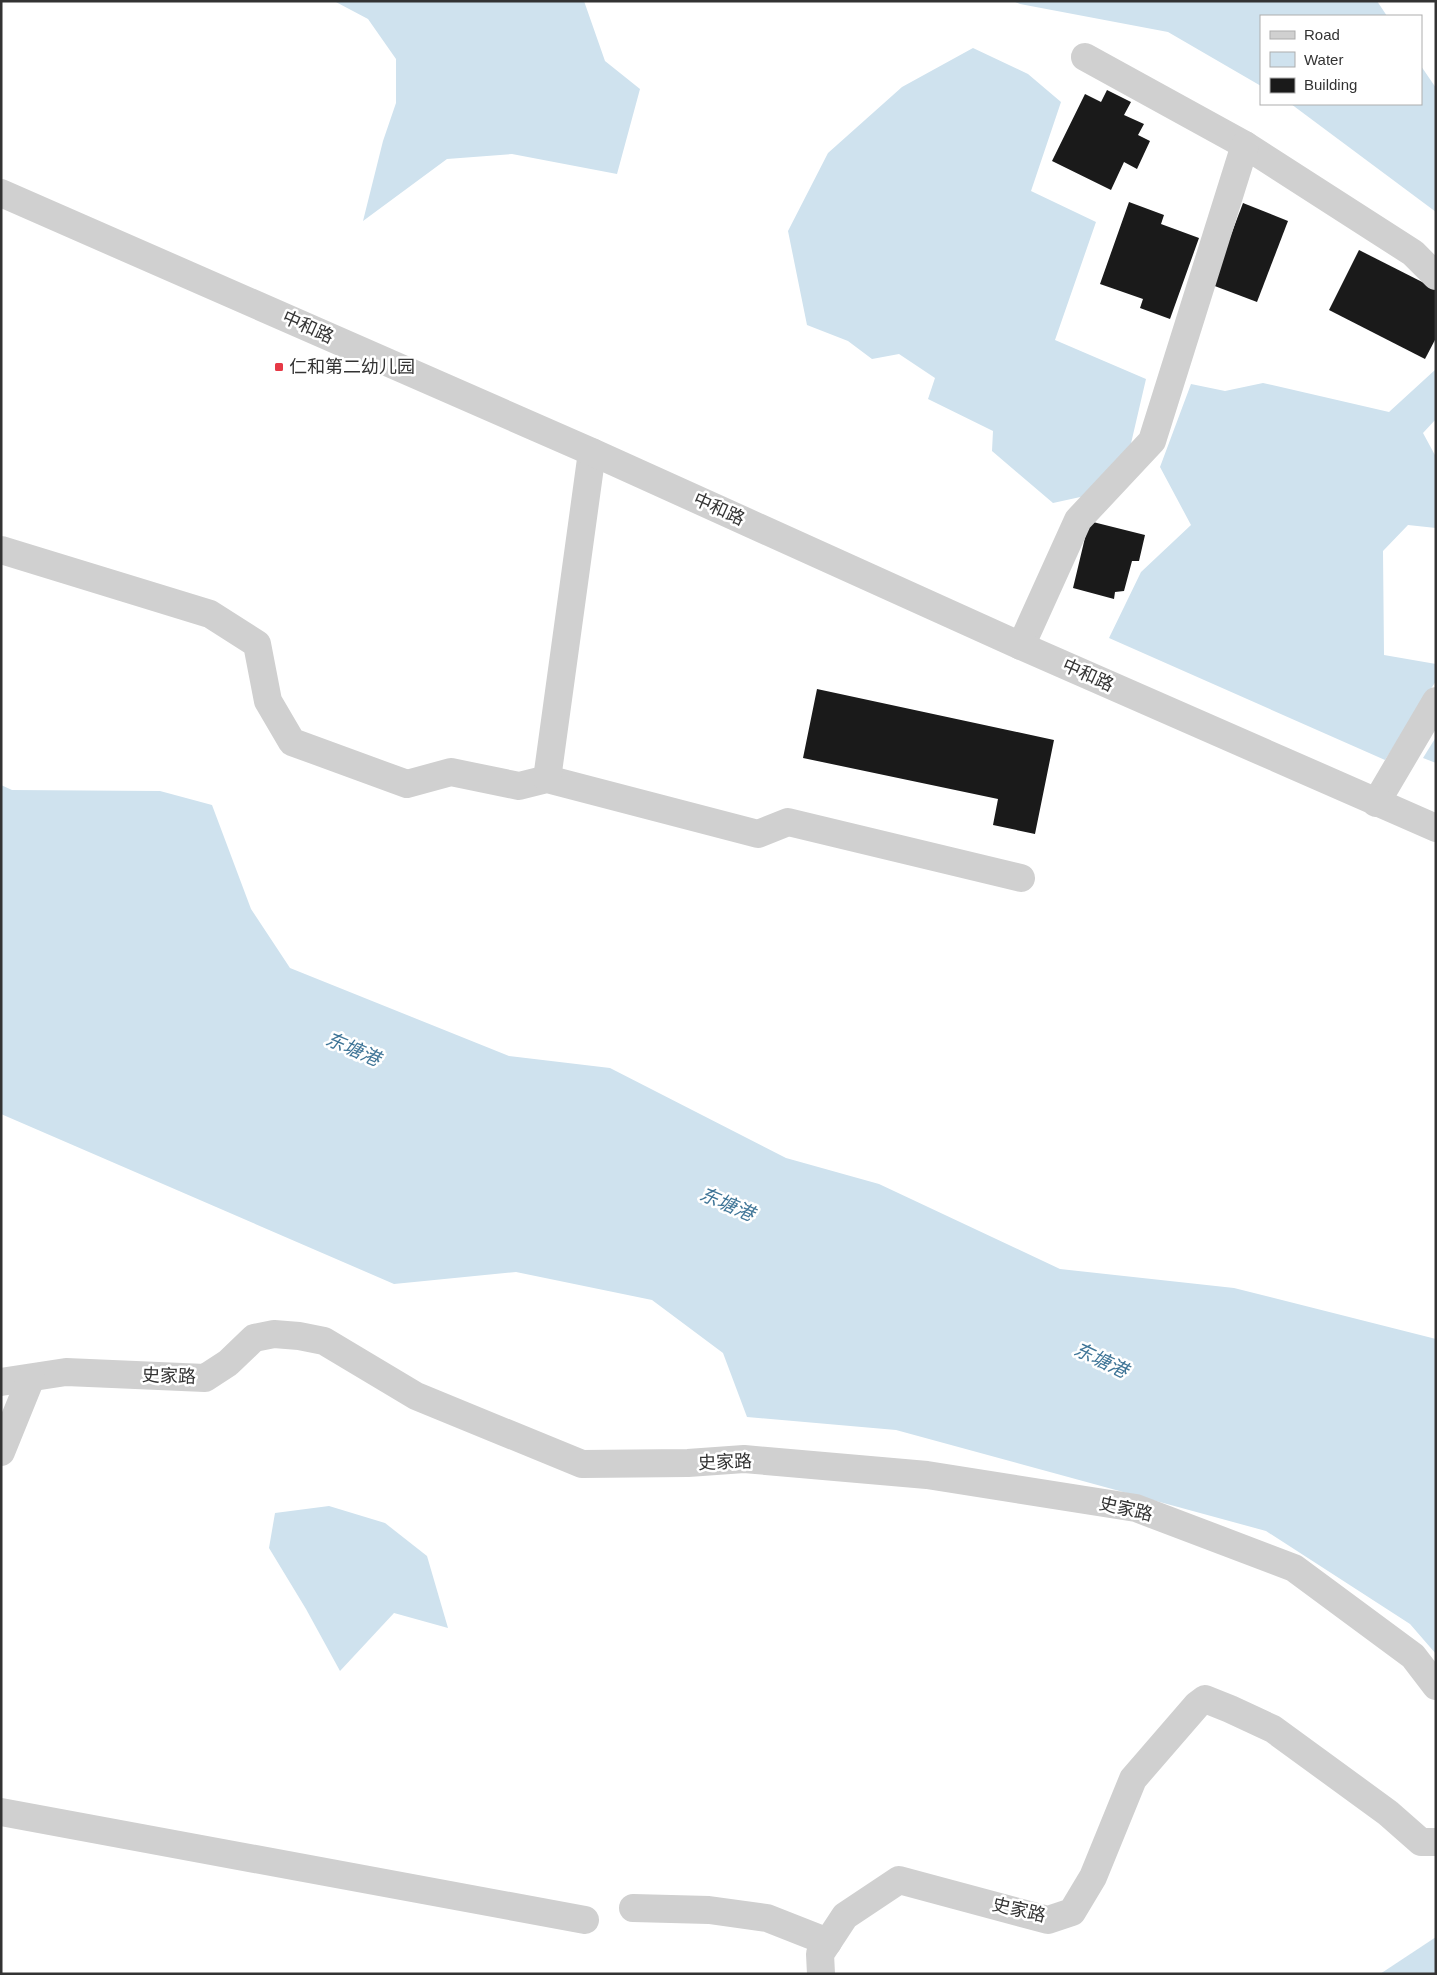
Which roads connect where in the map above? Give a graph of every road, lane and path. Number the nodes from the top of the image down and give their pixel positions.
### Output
1 (1085, 57) dead end
2 (1245, 145) junction
3 (1, 193) edge
4 (1436, 276) edge
5 (592, 452) junction
6 (1, 550) edge
7 (1021, 646) junction
8 (1436, 701) edge
9 (547, 779) junction
10 (1376, 803) junction
11 (1436, 828) edge
12 (1021, 878) dead end
13 (31, 1378) junction
14 (1, 1382) edge
15 (1, 1452) edge
16 (1436, 1686) edge
17 (1, 1812) edge
18 (1436, 1842) edge
19 (633, 1908) dead end
20 (586, 1920) dead end
21 (828, 1942) junction
22 (821, 1974) edge

1 - 2 street
2 - 4 street
2 - 7 street
3 - 5 street, 中和路
5 - 7 street, 中和路
5 - 9 street
6 - 9 street
7 - 10 street, 中和路
8 - 10 street
9 - 12 street
10 - 11 street, 中和路
13 - 14 street, 史家路
13 - 15 street
13 - 16 street, 史家路
17 - 20 street
18 - 21 street, 史家路
19 - 21 street
21 - 22 street, 史家路

